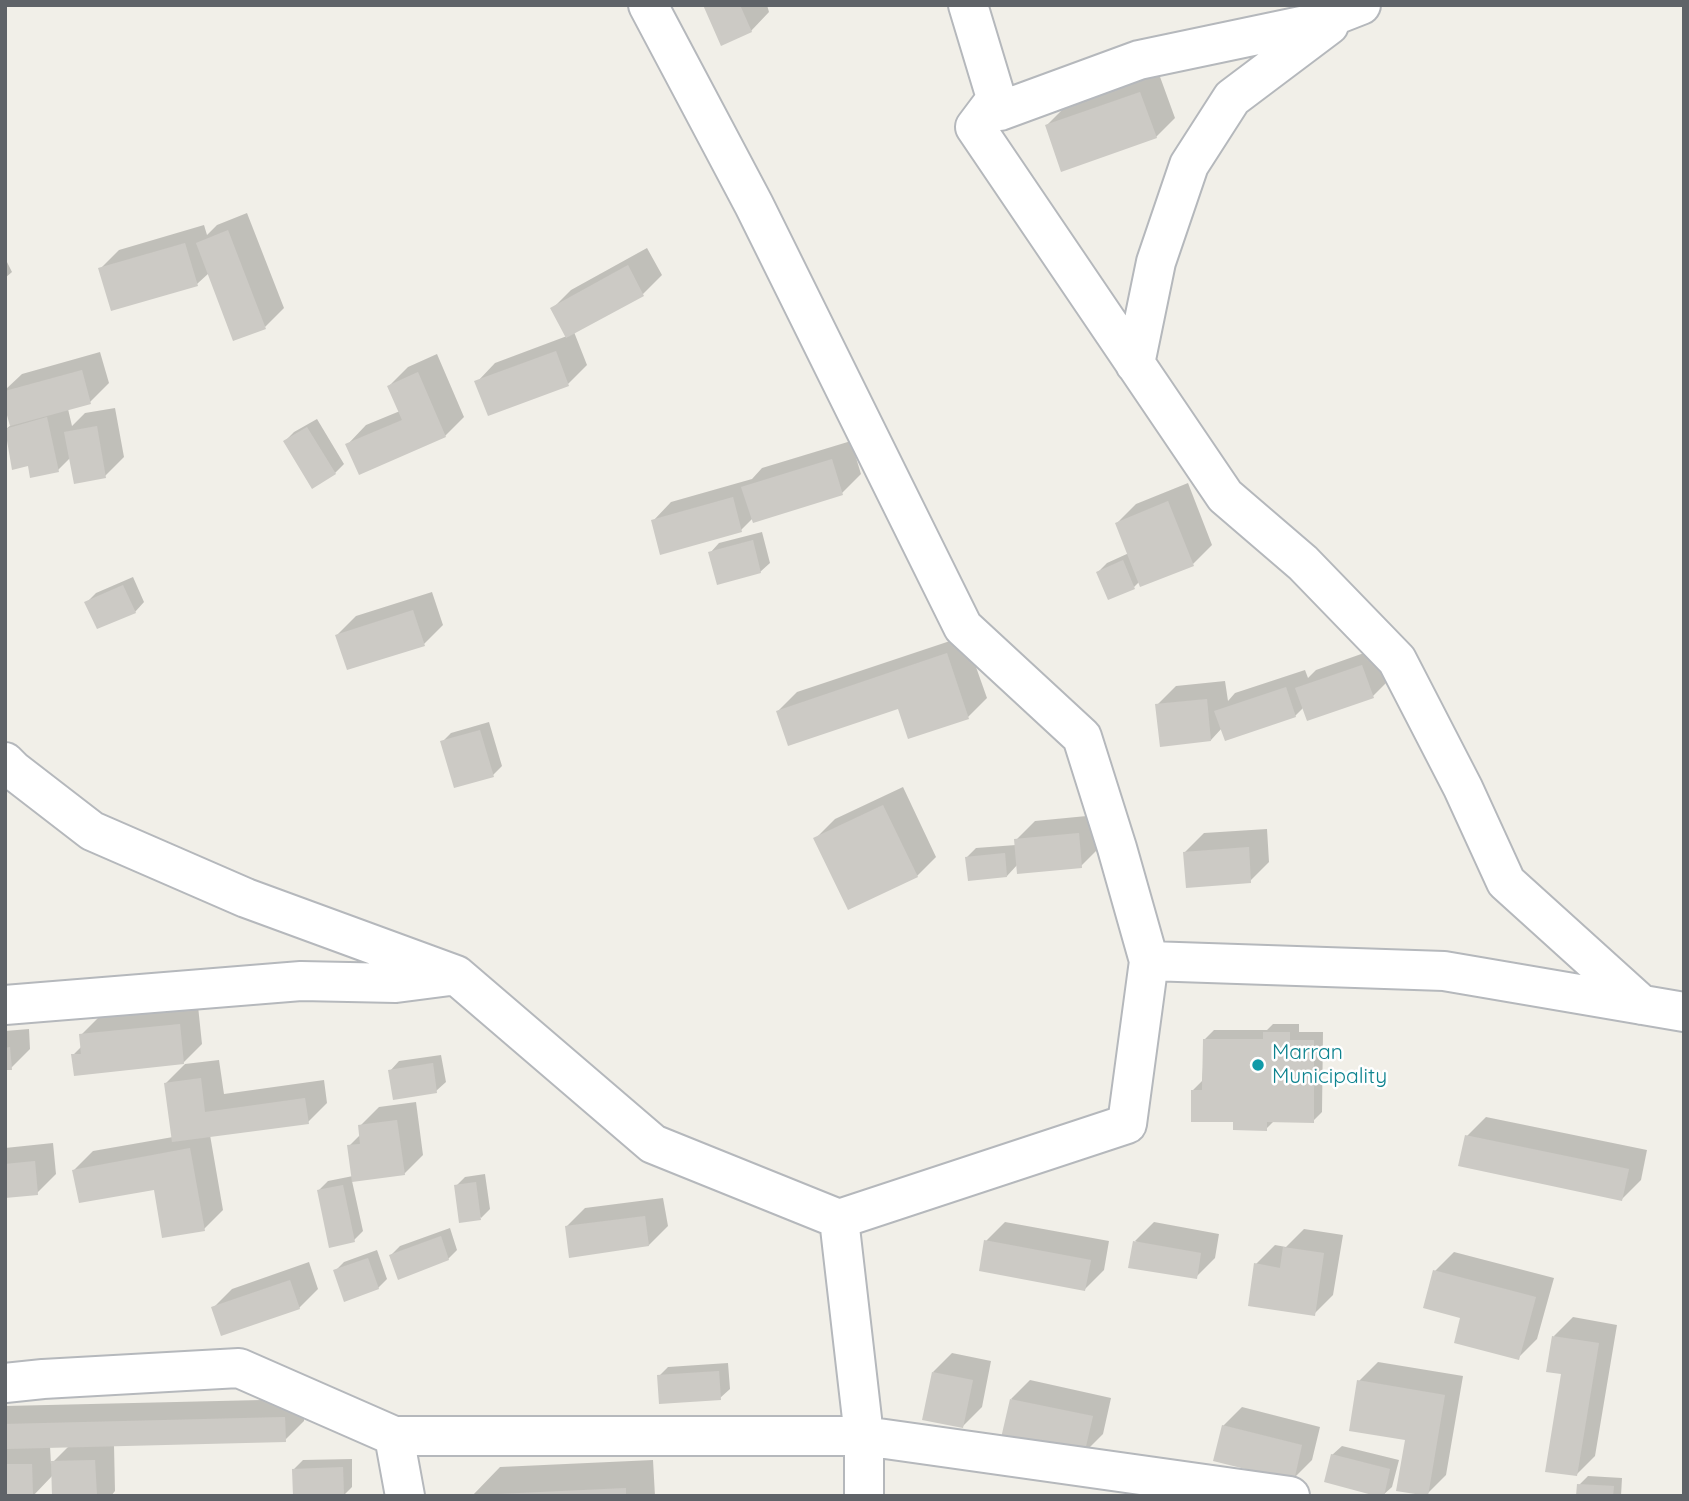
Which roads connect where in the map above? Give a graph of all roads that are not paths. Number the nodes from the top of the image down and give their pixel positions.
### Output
1 (648, 5) edge
2 (968, 5) edge
3 (1355, 8) edge
4 (996, 99) junction
5 (1135, 364) junction
6 (5, 762) edge
7 (1149, 961) junction
8 (456, 975) junction
9 (5, 1005) edge
10 (1642, 1005) junction
11 (1684, 1012) edge
12 (839, 1219) junction
13 (5, 1383) edge
14 (394, 1436) junction
15 (864, 1436) junction
16 (405, 1496) edge
17 (864, 1496) edge
18 (1290, 1496) edge

1 - 7 street
2 - 4 street
3 - 4 street
3 - 5 street
4 - 5 street
5 - 10 street
6 - 8 street
7 - 10 street
7 - 12 street
8 - 9 street
8 - 12 street
10 - 11 street
12 - 15 street
13 - 14 street
14 - 15 street
14 - 16 street
15 - 17 street
15 - 18 street

